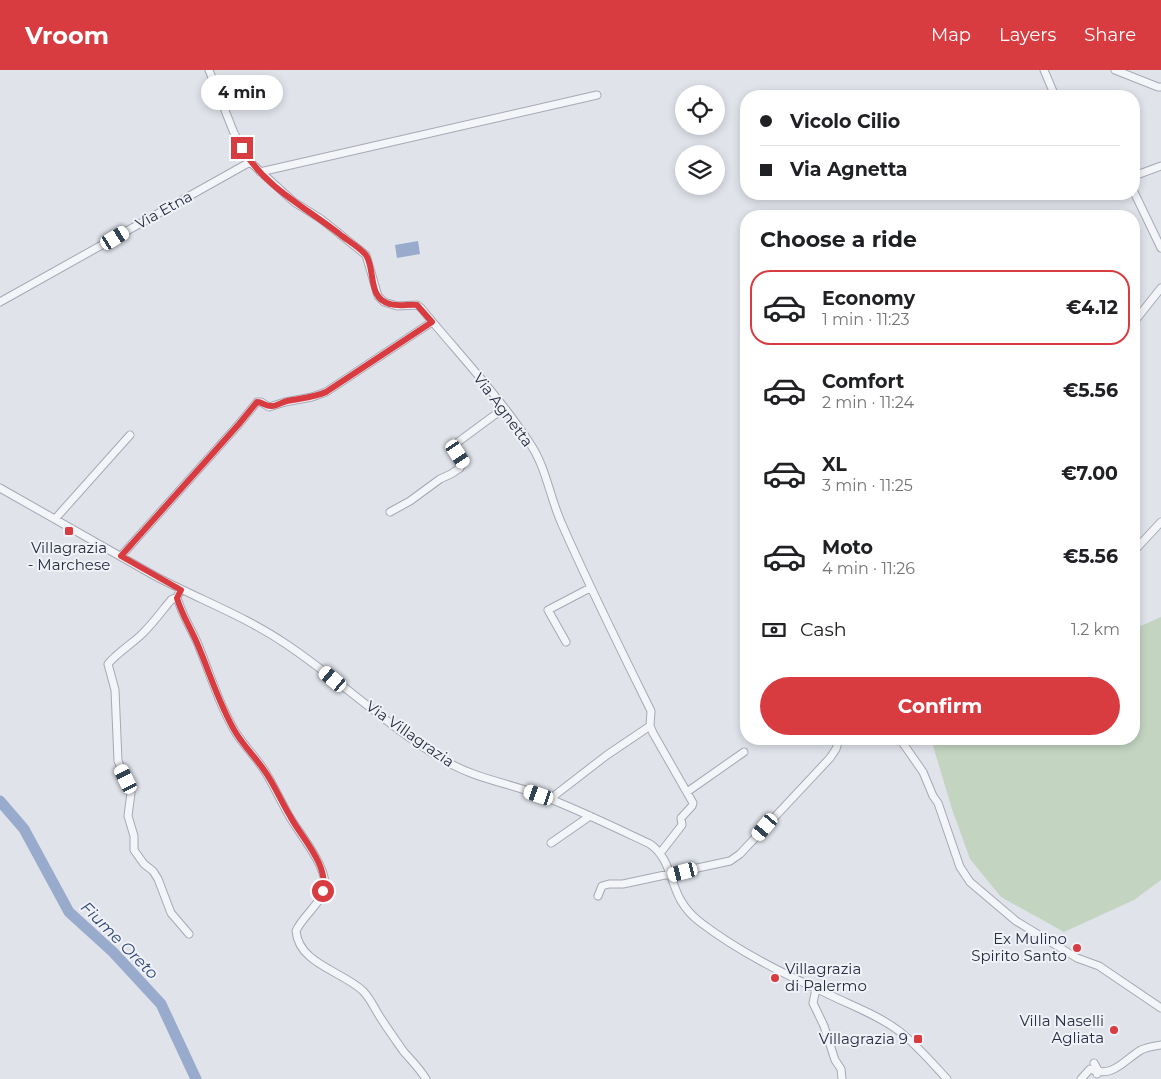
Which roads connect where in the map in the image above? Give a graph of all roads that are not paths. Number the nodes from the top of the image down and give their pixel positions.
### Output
1 (209, 70) edge
2 (1044, 70) edge
3 (1115, 70) edge
4 (1161, 87) edge
5 (1052, 90) edge
6 (597, 95) dead end
7 (250, 162) junction
8 (1161, 166) edge
9 (260, 172) junction
10 (1140, 174) edge
11 (1138, 200) edge
12 (1161, 248) edge
13 (1161, 288) edge
14 (0, 302) edge
15 (1140, 314) edge
16 (432, 322) junction
17 (504, 408) junction
18 (130, 435) dead end
19 (0, 488) edge
20 (390, 512) dead end
21 (55, 519) junction
22 (1161, 522) edge
23 (1140, 545) edge
24 (121, 556) junction
25 (590, 588) junction
26 (181, 590) junction
27 (177, 598) junction
28 (566, 642) dead end
29 (650, 726) junction
30 (835, 745) edge
31 (904, 745) edge
32 (744, 752) dead end
33 (688, 792) junction
34 (550, 799) junction
35 (590, 816) junction
36 (551, 842) dead end
37 (661, 852) junction
38 (671, 875) junction
39 (598, 896) dead end
40 (189, 934) dead end
41 (816, 989) junction
42 (1161, 1008) edge
43 (1161, 1045) edge
44 (1094, 1064) dead end
45 (1097, 1074) junction
46 (426, 1079) edge
47 (842, 1079) edge
48 (947, 1079) edge
49 (1081, 1079) edge

1 - 7 street, Via Agnetta
2 - 5 street
3 - 4 street
6 - 9 street
7 - 9 street, Via Agnetta
7 - 14 street, Via Etna
8 - 10 street
9 - 16 street, Via Agnetta
11 - 12 street
13 - 15 street
16 - 17 street, Via Agnetta
16 - 24 street
17 - 20 street
17 - 25 street, Via Agnetta
18 - 21 street
19 - 21 street, Via Villagrazia
21 - 24 street, Via Villagrazia
22 - 23 street
24 - 26 street, Via Villagrazia
25 - 28 street
25 - 29 street, Via Agnetta
26 - 27 street
26 - 34 street, Via Villagrazia
27 - 40 street
27 - 46 street
29 - 33 street, Via Agnetta
29 - 34 street
30 - 38 street
31 - 42 street
32 - 33 street
33 - 37 street
34 - 35 street, Via Villagrazia
35 - 36 street
35 - 37 street, Via Villagrazia
37 - 38 street
38 - 39 street
38 - 41 street
41 - 47 street
41 - 48 street
43 - 45 street
44 - 45 street
45 - 49 street

